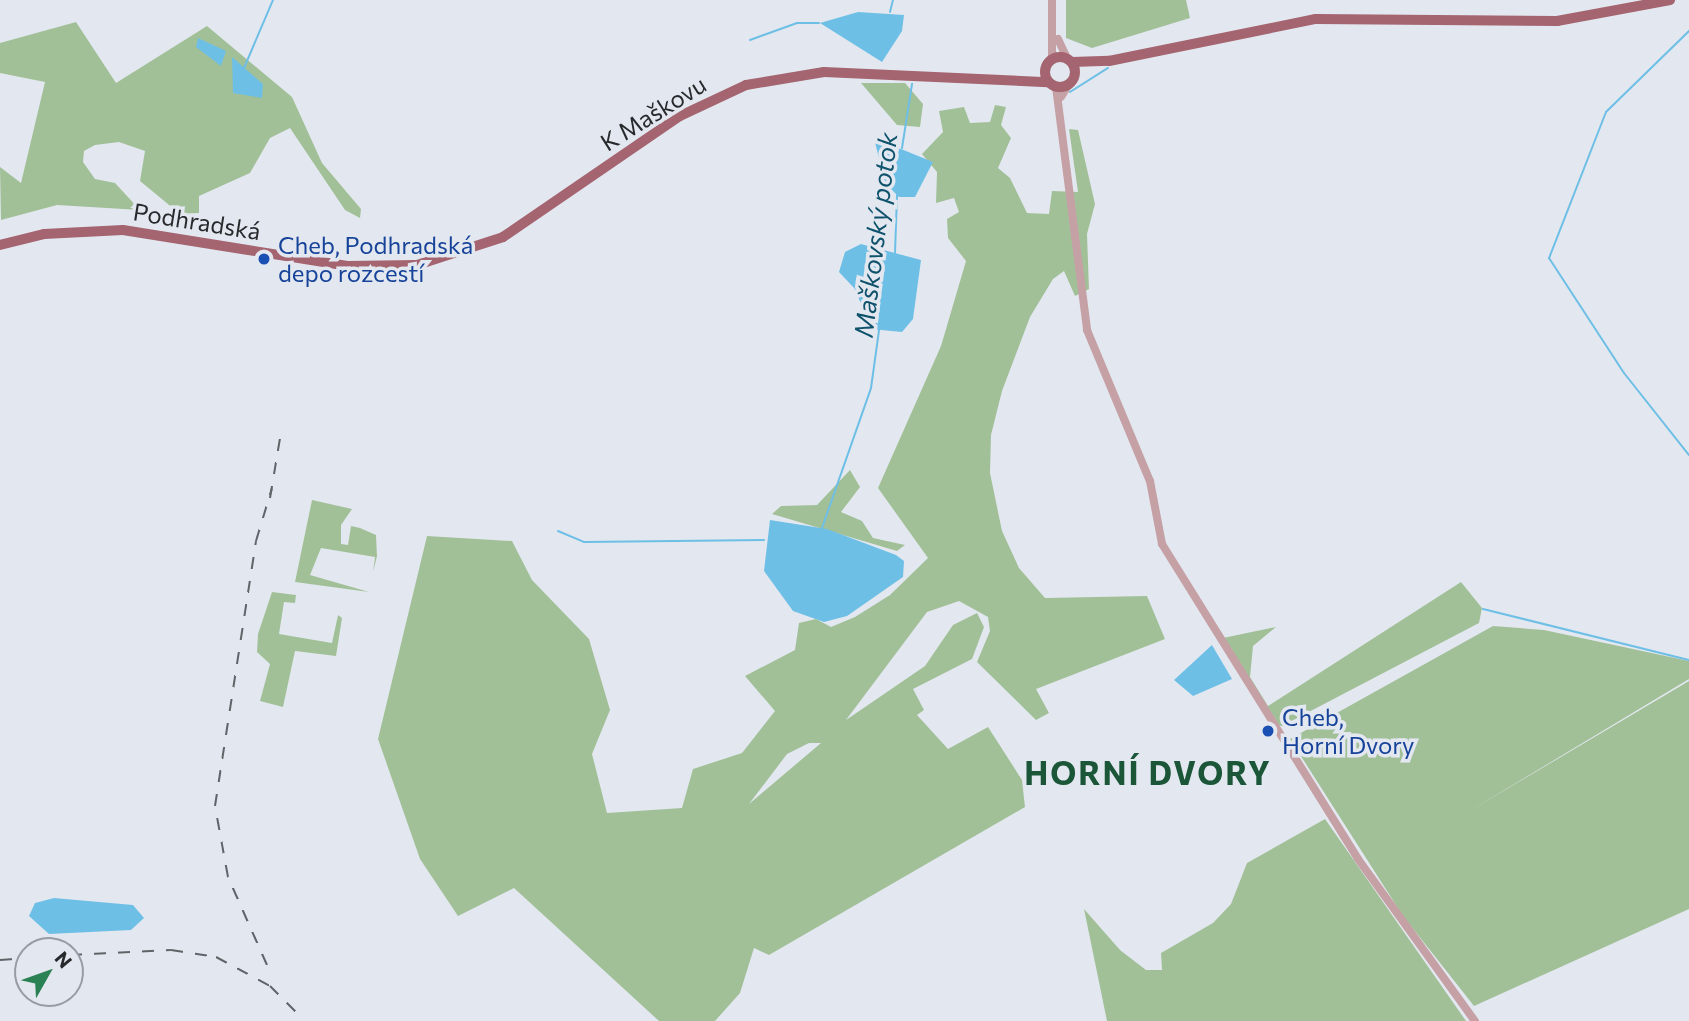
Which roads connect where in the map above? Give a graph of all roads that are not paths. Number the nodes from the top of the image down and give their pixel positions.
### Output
1 (1052, 0) edge
2 (1670, 0) edge
3 (1057, 37) junction
4 (1070, 60) junction
5 (1109, 61) junction
6 (1049, 63) junction
7 (1015, 78) junction
8 (1071, 81) junction
9 (1052, 85) junction
10 (1061, 97) junction
11 (0, 245) edge
12 (387, 267) joint
13 (1475, 1021) edge

1 - 3 street
2 - 5 main road
3 - 4 street
3 - 6 street
4 - 5 main road
4 - 6 main road
4 - 8 main road
5 - 8 main road
6 - 7 main road
6 - 9 main road
7 - 9 main road, K Maškovu
7 - 12 main road, K Maškovu
8 - 9 main road, K Maškovu
8 - 10 street
9 - 10 street
10 - 13 street
11 - 12 main road, Podhradská

